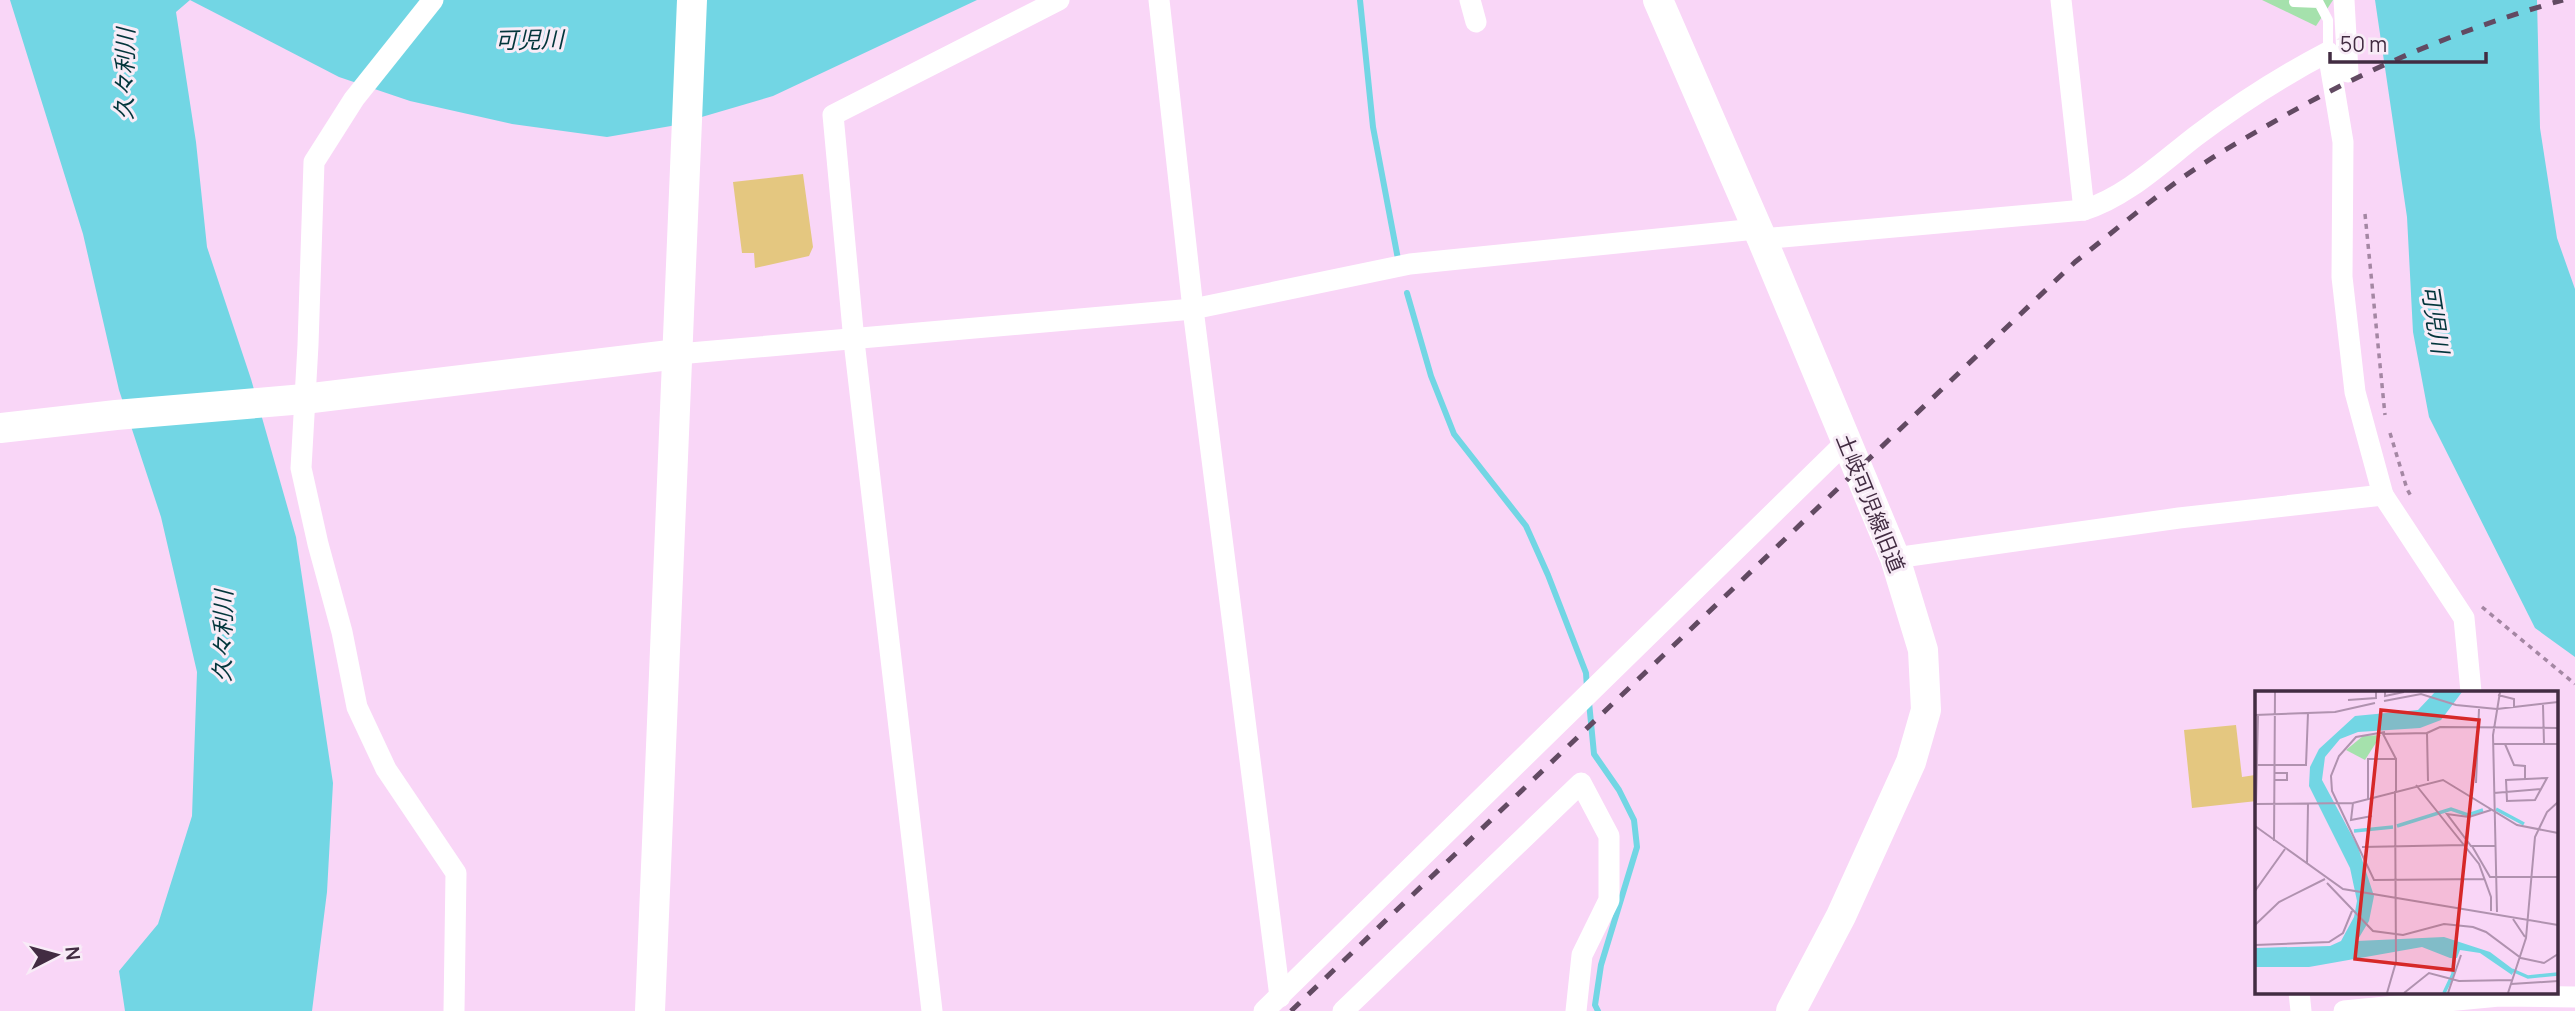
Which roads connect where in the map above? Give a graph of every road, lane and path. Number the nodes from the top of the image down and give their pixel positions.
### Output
1 (433, 0) edge
2 (692, 0) edge
3 (1059, 0) edge
4 (1159, 0) edge
5 (1470, 0) edge
6 (1658, 0) edge
7 (2062, 0) edge
8 (2343, 0) edge
9 (2294, 2) dead end
10 (1476, 22) dead end
11 (2328, 52) junction
12 (2348, 72) dead end
13 (2364, 202) dead end
14 (2084, 210) junction
15 (1759, 234) junction
16 (1193, 309) junction
17 (853, 341) junction
18 (678, 354) junction
19 (292, 400) junction
20 (0, 428) edge
21 (1847, 441) junction
22 (2384, 495) junction
23 (2414, 500) dead end
24 (1895, 558) junction
25 (2478, 604) dead end
26 (2575, 684) edge
27 (2471, 691) edge
28 (2299, 993) edge
29 (2575, 997) edge
30 (2499, 1000) edge
31 (1272, 1004) edge
32 (2393, 1009) edge
33 (454, 1011) edge
34 (650, 1011) edge
35 (932, 1011) edge
36 (1343, 1011) edge
37 (1576, 1011) edge
38 (1791, 1011) edge
39 (2301, 1011) edge
40 (2344, 1011) edge

1 - 19 street
2 - 18 street
3 - 17 street
4 - 16 street
5 - 10 street
6 - 15 street, 土岐可児線旧道
7 - 14 street
8 - 12 street
9 - 11 lane
11 - 14 street
11 - 22 street
13 - 23 path
14 - 15 street
15 - 16 street
15 - 21 street, 土岐可児線旧道
16 - 17 street
16 - 31 street
17 - 18 street
17 - 35 street
18 - 19 street
18 - 34 street
19 - 20 street
19 - 33 street
21 - 24 street, 土岐可児線旧道
21 - 31 street
22 - 24 street
22 - 27 street
24 - 38 street, 土岐可児線旧道
25 - 26 path
28 - 39 street
29 - 30 street
30 - 32 street
32 - 40 street
36 - 37 street

